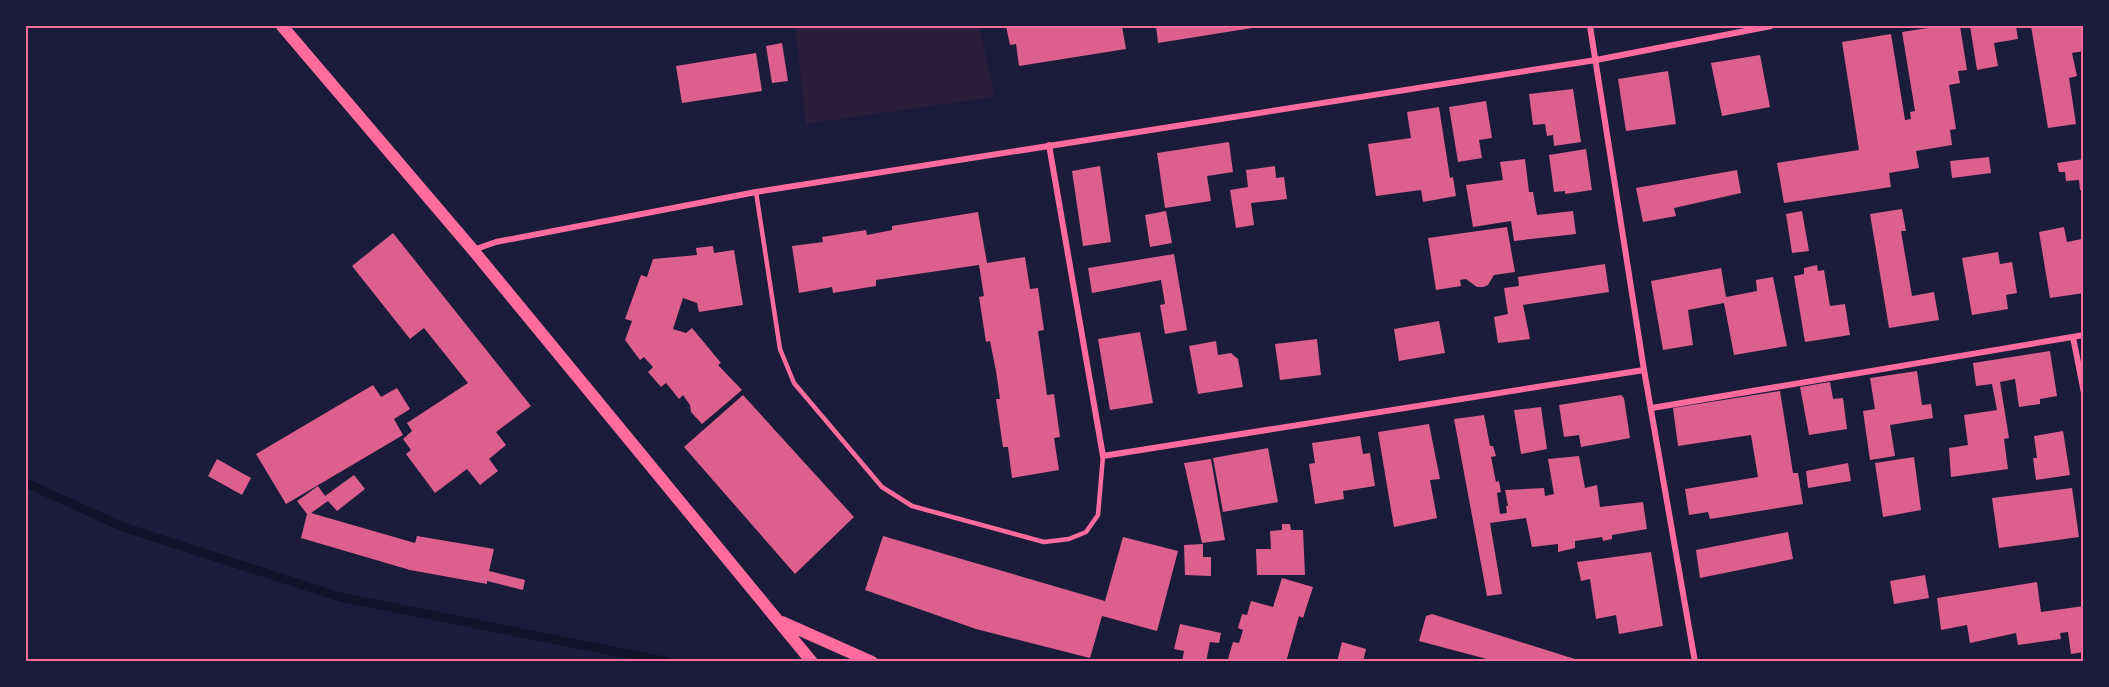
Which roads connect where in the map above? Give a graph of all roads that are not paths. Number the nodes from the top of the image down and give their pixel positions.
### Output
1 (282, 26) edge
2 (1590, 26) edge
3 (1771, 26) edge
4 (1596, 60) junction
5 (1049, 145) junction
6 (756, 192) junction
7 (473, 250) junction
8 (2084, 335) edge
9 (2073, 337) junction
10 (1644, 370) junction
11 (2084, 393) edge
12 (1652, 408) junction
13 (1102, 456) junction
14 (778, 621) junction
15 (812, 662) edge
16 (872, 662) edge
17 (1695, 662) edge

1 - 7 main road
2 - 4 street
3 - 4 street
4 - 5 street
4 - 10 street
5 - 6 street
5 - 13 street
6 - 7 street
6 - 13 lane
7 - 14 main road
8 - 9 street
9 - 11 street
9 - 12 street
10 - 12 street
10 - 13 street
12 - 17 street
14 - 15 main road
14 - 16 main road

